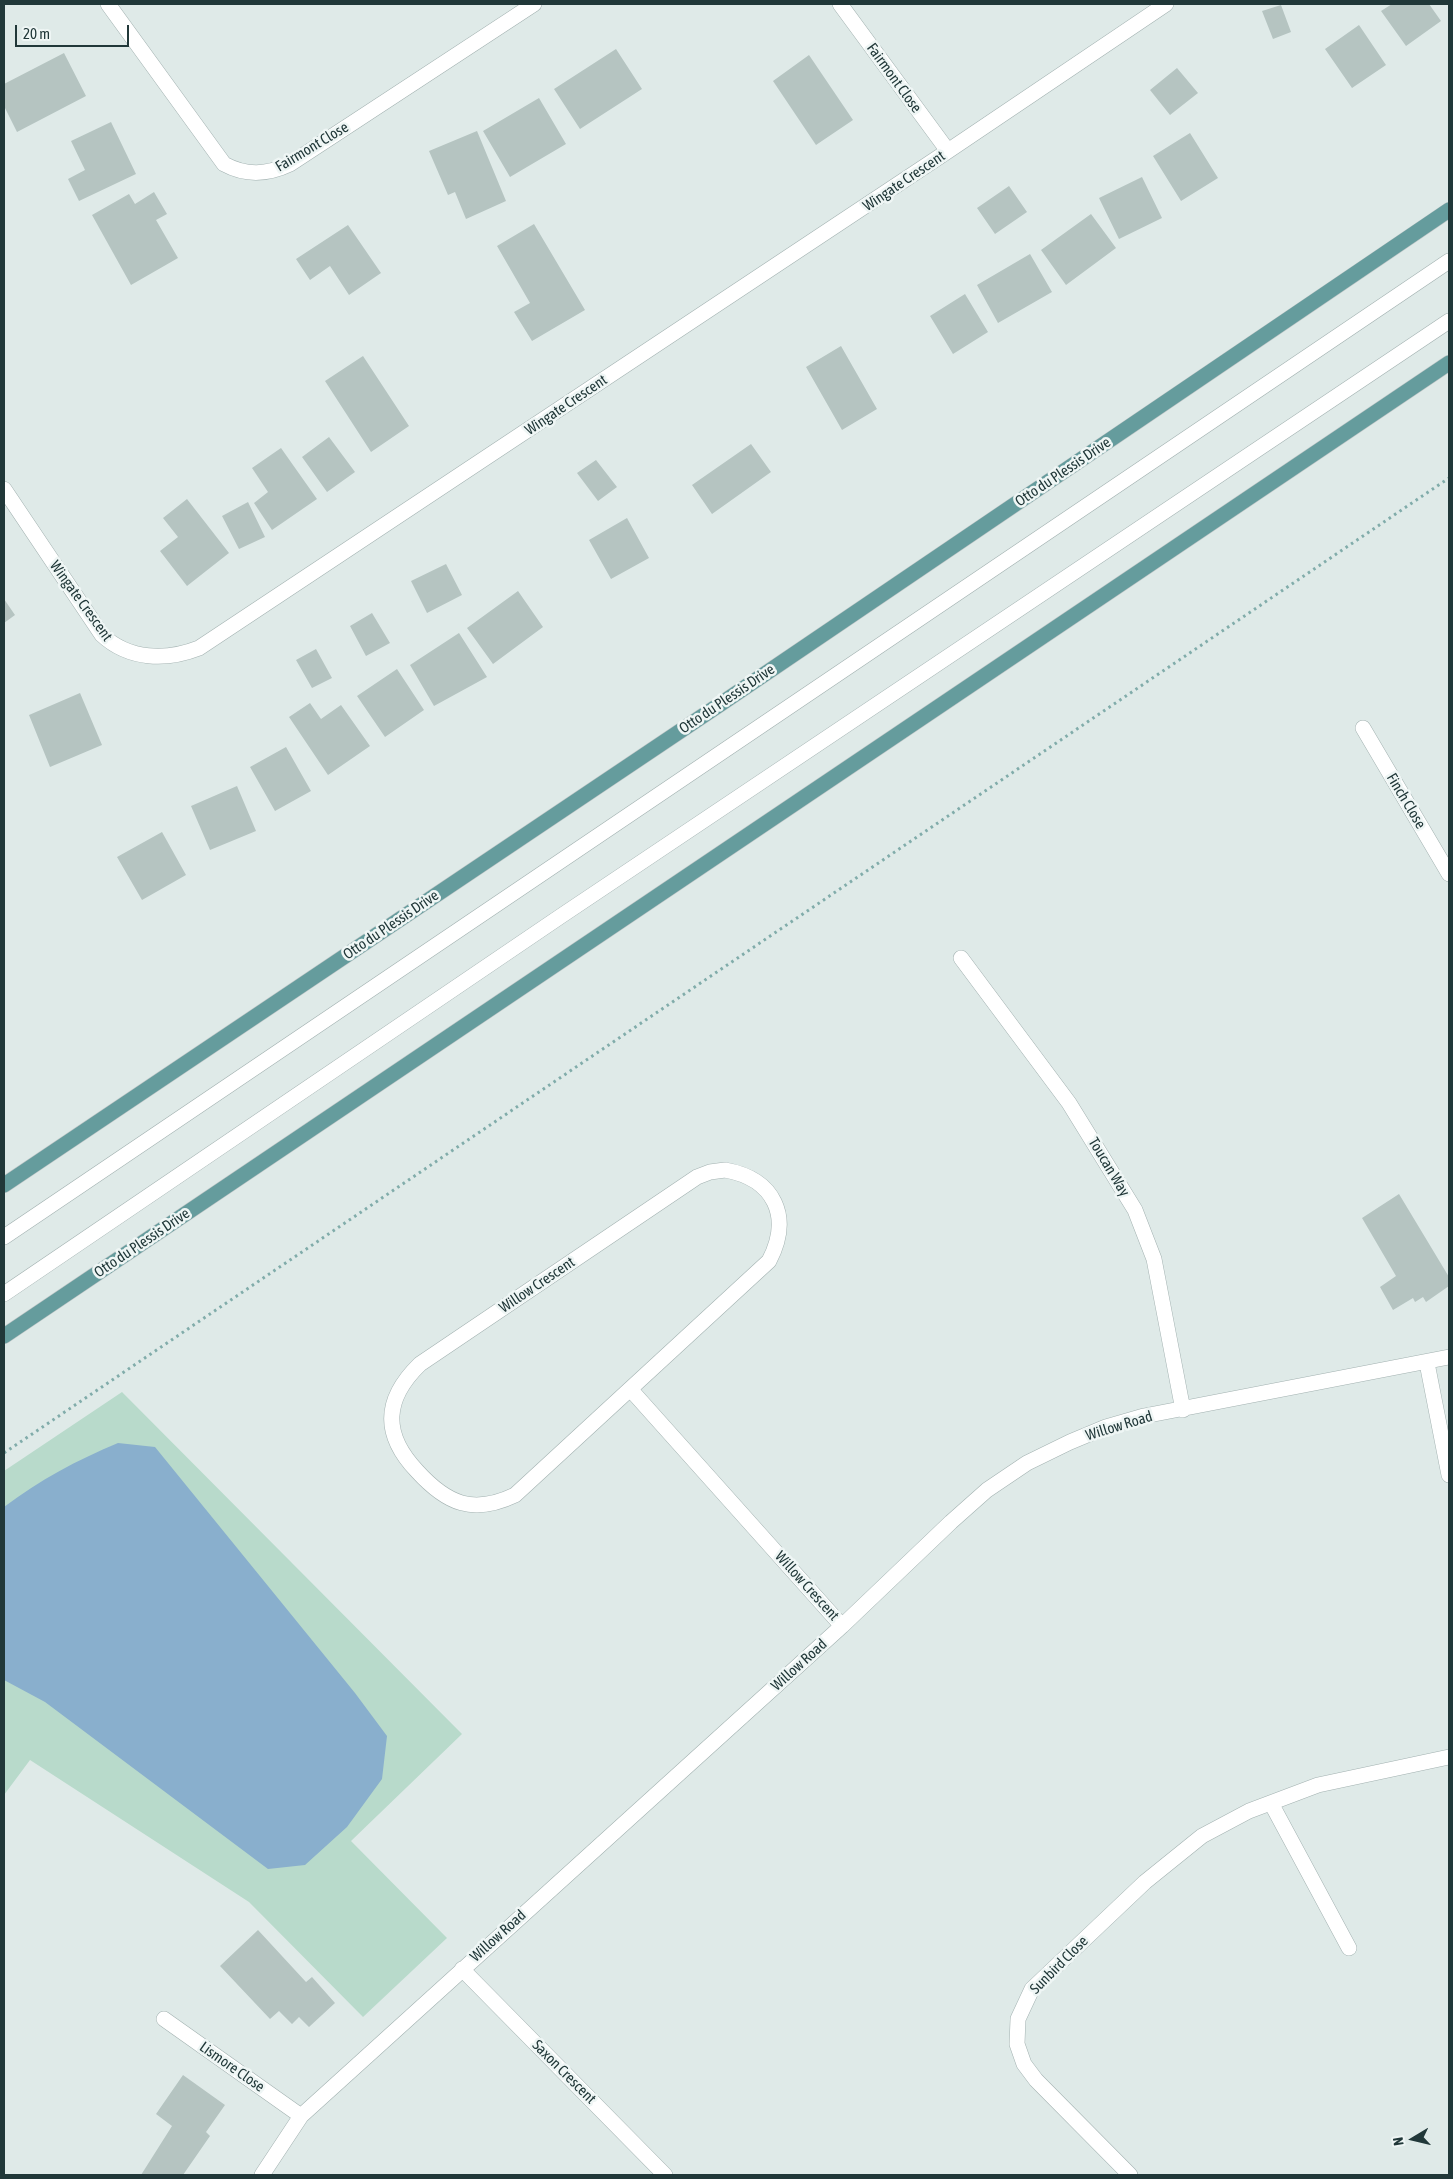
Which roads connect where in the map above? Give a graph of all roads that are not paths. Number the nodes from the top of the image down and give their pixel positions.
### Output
1 (108, 4) edge
2 (534, 4) edge
3 (840, 4) edge
4 (1166, 4) edge
5 (948, 151) junction
6 (1449, 210) edge
7 (1449, 261) edge
8 (1449, 321) edge
9 (1449, 362) edge
10 (4, 489) edge
11 (1363, 728) dead end
12 (1449, 874) edge
13 (960, 958) dead end
14 (4, 1185) edge
15 (4, 1237) edge
16 (4, 1294) edge
17 (4, 1336) edge
18 (1449, 1358) edge
19 (1427, 1363) junction
20 (631, 1390) junction
21 (1183, 1410) junction
22 (1449, 1475) edge
23 (842, 1626) junction
24 (1449, 1757) edge
25 (1270, 1803) junction
26 (1349, 1948) dead end
27 (462, 1969) junction
28 (164, 2019) dead end
29 (301, 2116) junction
30 (262, 2175) edge
31 (665, 2175) edge
32 (1130, 2175) edge

1 - 2 street, Fairmont Close
3 - 5 street, Fairmont Close
4 - 5 street, Wingate Crescent
5 - 10 street, Wingate Crescent
6 - 14 main road, Otto du Plessis Drive
7 - 15 street
8 - 16 street
9 - 17 main road, Otto du Plessis Drive
11 - 12 street, Finch Close
13 - 21 street, Toucan Way
18 - 19 street, Willow Road
19 - 21 street, Willow Road
19 - 22 street
20 - 20 street, Willow Crescent
20 - 23 street, Willow Crescent
21 - 23 street, Willow Road
23 - 27 street, Willow Road
24 - 25 street, Sunbird Close
25 - 26 street
25 - 32 street, Sunbird Close
27 - 29 street, Willow Road
27 - 31 street, Saxon Crescent
28 - 29 street, Lismore Close
29 - 30 street, Willow Road

